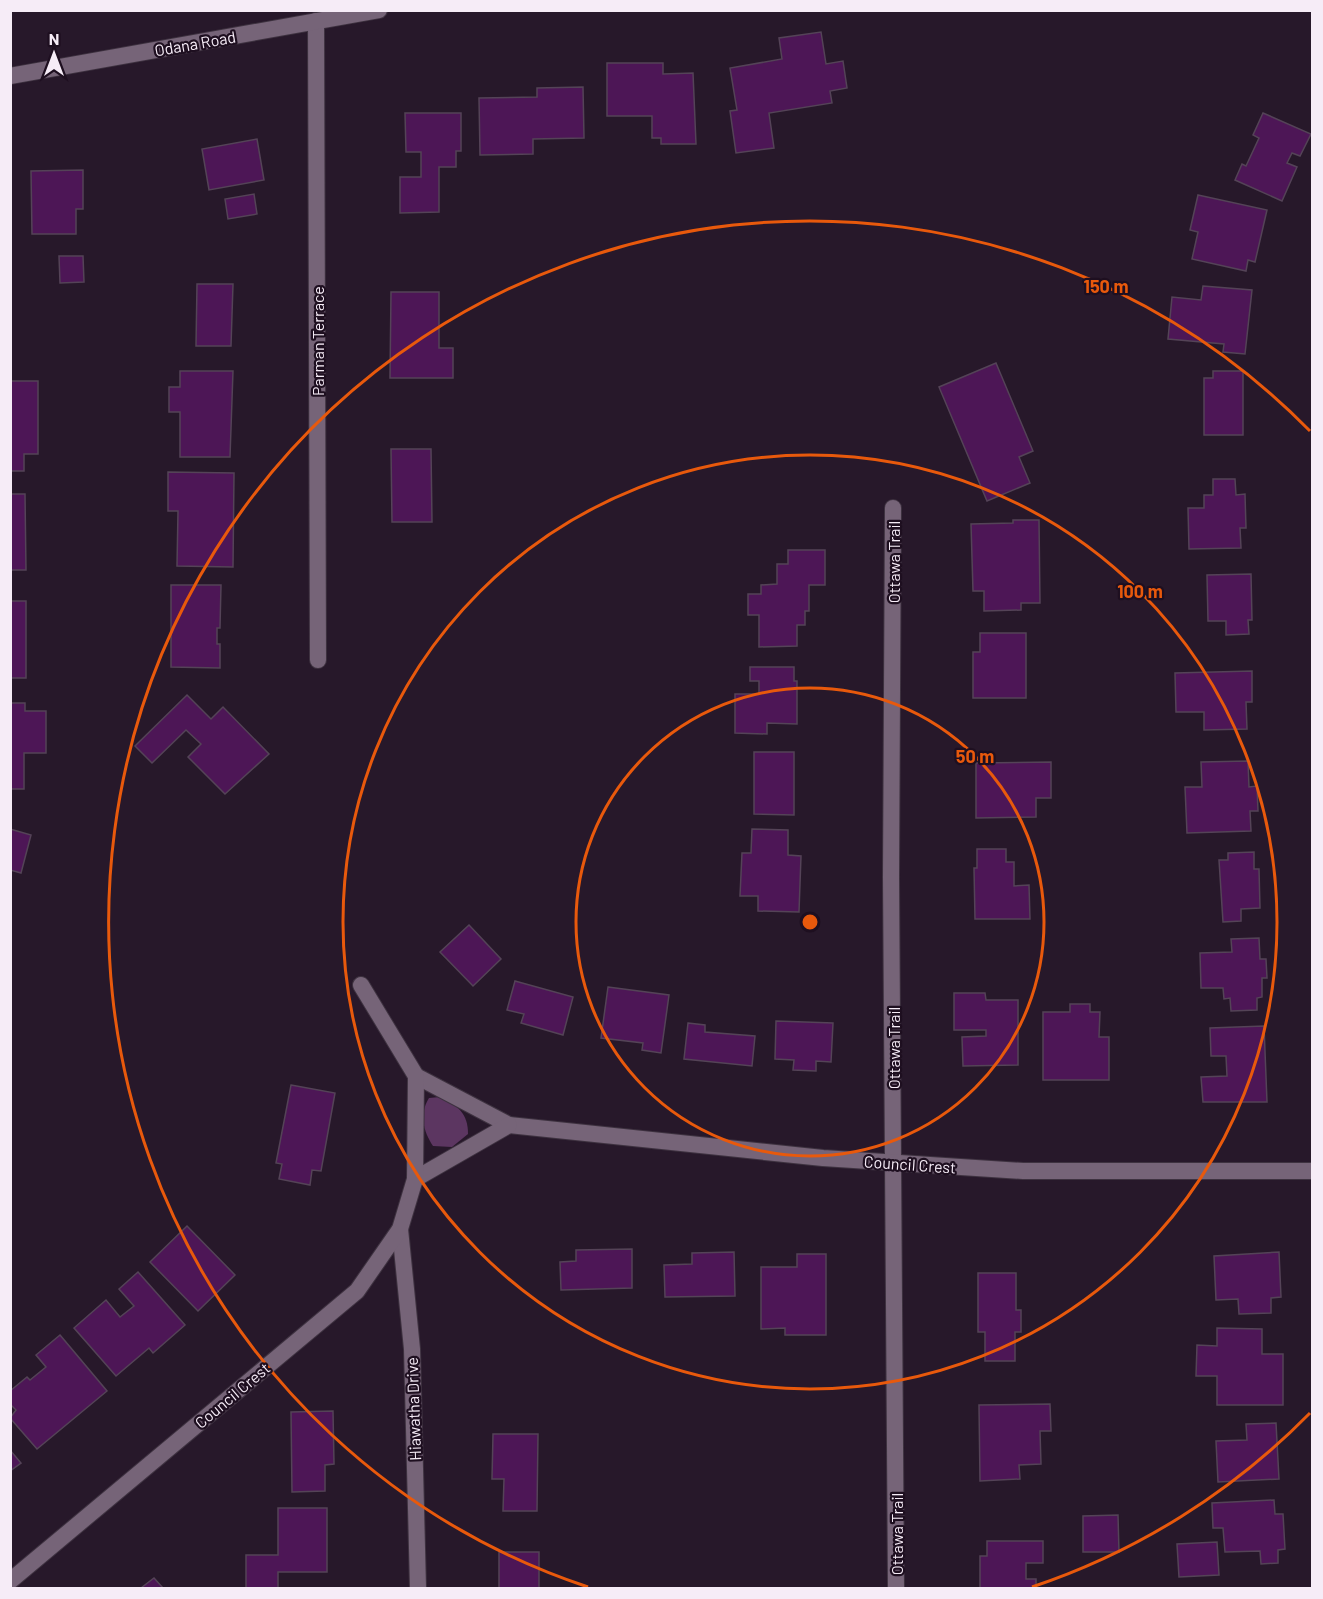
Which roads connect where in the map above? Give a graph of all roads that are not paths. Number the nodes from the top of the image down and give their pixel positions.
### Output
1 (379, 10) edge
2 (316, 21) junction
3 (10, 76) edge
4 (893, 508) dead end
5 (318, 660) dead end
6 (361, 985) dead end
7 (417, 1076) junction
8 (509, 1125) junction
9 (892, 1162) junction
10 (1312, 1171) edge
11 (415, 1179) junction
12 (400, 1229) junction
13 (10, 1581) edge
14 (418, 1588) edge
15 (896, 1588) edge

1 - 2 street, Odana Road
2 - 3 street, Odana Road
2 - 5 street, Parman Terrace
4 - 9 street, Ottawa Trail
6 - 7 street
7 - 8 street, Council Crest
7 - 11 street, Council Crest
8 - 9 street, Council Crest
8 - 11 street
9 - 10 street, Council Crest
9 - 15 street, Ottawa Trail
11 - 12 street, Council Crest
12 - 13 street, Council Crest
12 - 14 street, Hiawatha Drive

